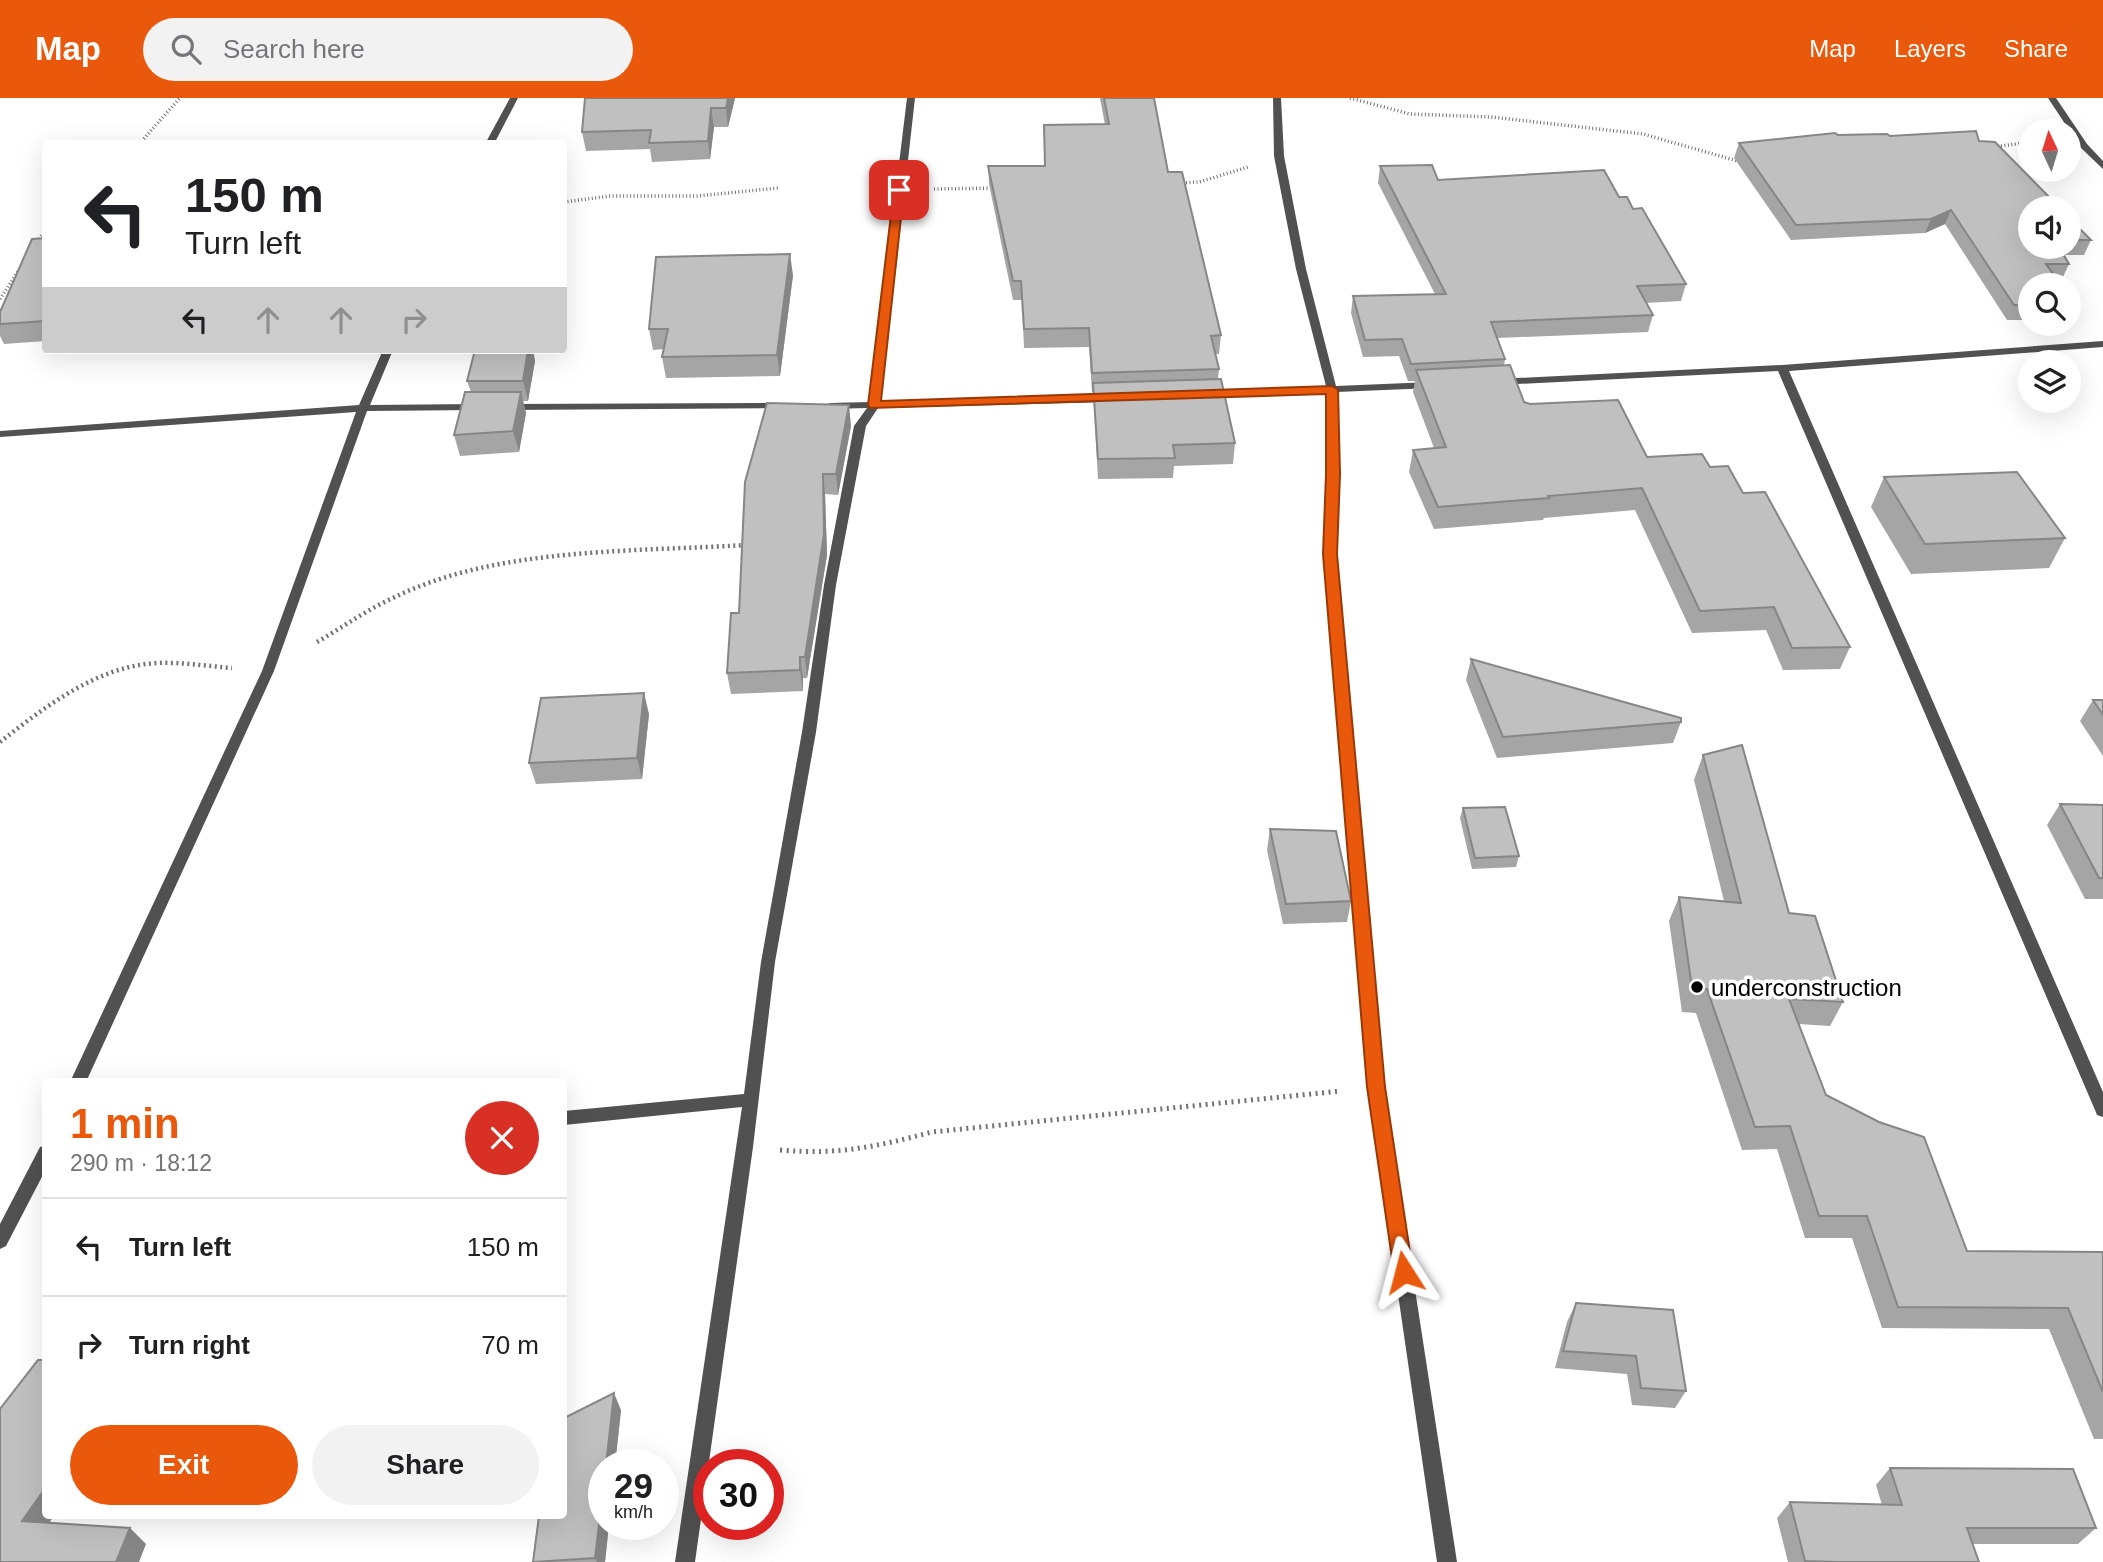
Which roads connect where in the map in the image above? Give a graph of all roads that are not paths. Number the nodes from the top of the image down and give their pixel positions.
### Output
1 (513, 98) edge
2 (911, 98) edge
3 (1276, 98) edge
4 (2052, 98) edge
5 (491, 140) edge
6 (2103, 166) edge
7 (2103, 344) edge
8 (386, 354) edge
9 (1782, 368) junction
10 (1490, 382) edge
11 (1451, 384) edge
12 (1332, 390) junction
13 (1196, 395) edge
14 (1129, 398) edge
15 (875, 405) junction
16 (792, 406) edge
17 (819, 406) edge
18 (487, 407) edge
19 (501, 407) edge
20 (363, 408) junction
21 (0, 434) edge
22 (80, 1078) edge
23 (750, 1100) junction
24 (2103, 1110) edge
25 (567, 1118) edge
26 (42, 1167) edge
27 (0, 1241) edge
28 (685, 1562) edge
29 (1447, 1562) edge

1 - 5 street
2 - 15 street
3 - 12 street
4 - 6 street
7 - 9 street
8 - 20 street
9 - 10 street
9 - 24 street
11 - 12 street
12 - 13 street
12 - 29 street
14 - 15 street
15 - 17 street
15 - 23 street
16 - 19 street
18 - 20 street
20 - 21 street
20 - 22 street
23 - 25 street
23 - 28 street
26 - 27 street

